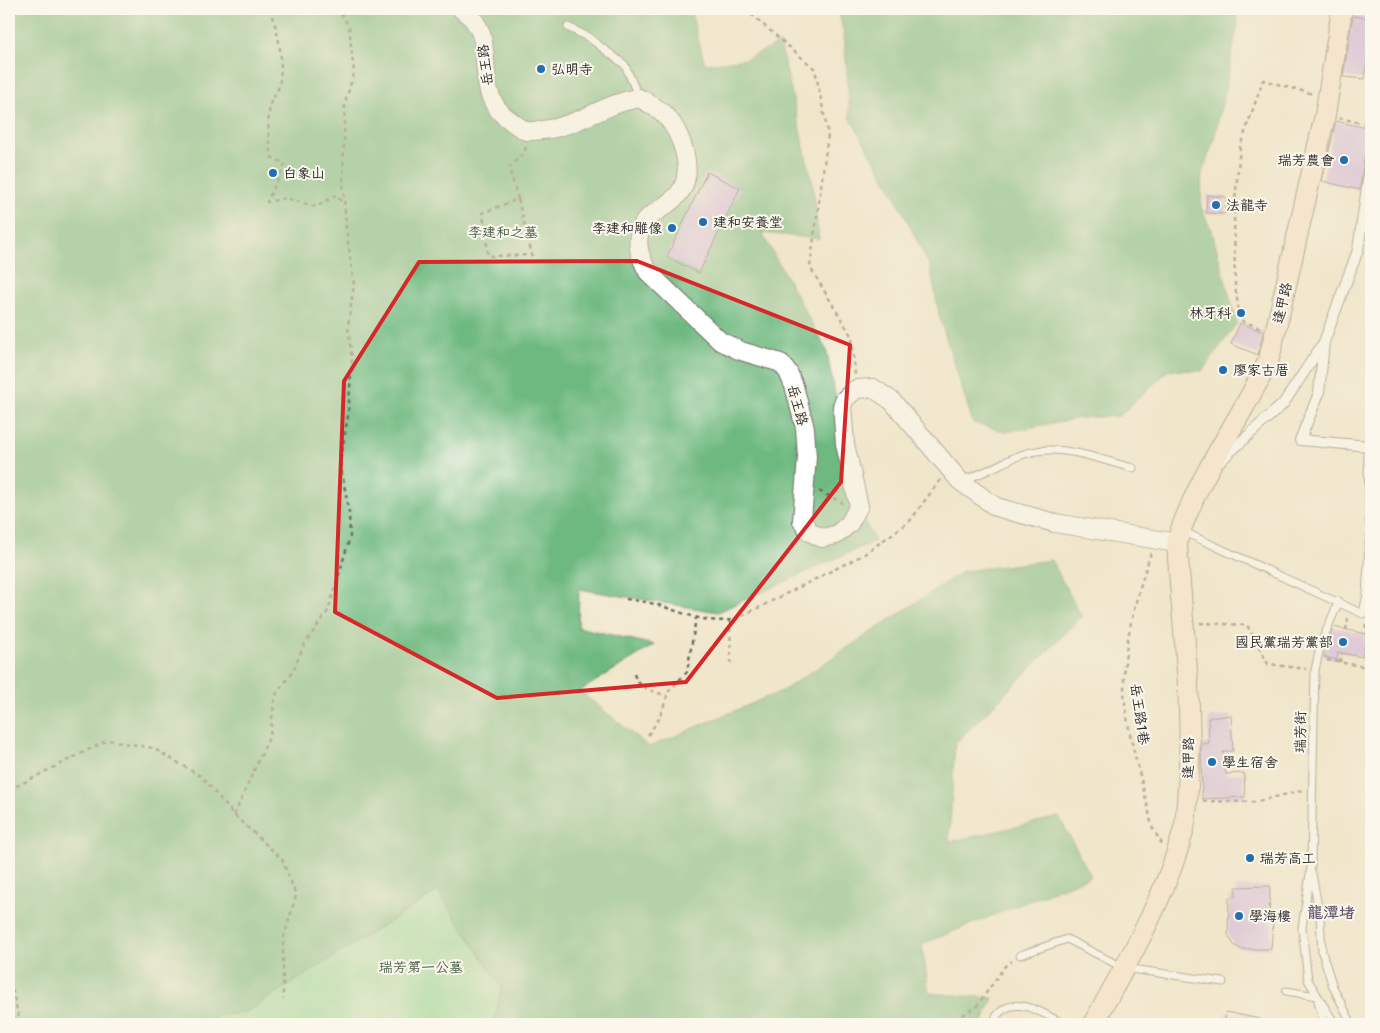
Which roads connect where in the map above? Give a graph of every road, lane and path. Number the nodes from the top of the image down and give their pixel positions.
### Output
1 (268, 9) edge
2 (338, 9) edge
3 (461, 9) edge
4 (745, 9) edge
5 (1342, 9) edge
6 (568, 27) dead end
7 (640, 98) junction
8 (1327, 107) junction
9 (1371, 125) edge
10 (526, 131) junction
11 (1371, 160) edge
12 (518, 199) junction
13 (344, 204) junction
14 (1275, 334) junction
15 (1324, 342) junction
16 (856, 389) junction
17 (1133, 468) dead end
18 (955, 475) junction
19 (1204, 476) junction
20 (804, 492) junction
21 (860, 506) junction
22 (1371, 525) edge
23 (1178, 536) junction
24 (1371, 539) edge
25 (1155, 541) junction
26 (1368, 587) joint
27 (626, 599) dead end
28 (1339, 601) junction
29 (1364, 614) junction
30 (696, 618) junction
31 (1348, 618) dead end
32 (730, 620) junction
33 (1182, 622) junction
34 (1346, 630) dead end
35 (1364, 645) dead end
36 (1369, 645) junction
37 (1342, 652) dead end
38 (1318, 659) junction
39 (1340, 662) junction
40 (732, 663) dead end
41 (1315, 670) junction
42 (634, 674) dead end
43 (667, 696) junction
44 (648, 735) dead end
45 (1313, 788) junction
46 (9, 790) edge
47 (1186, 801) junction
48 (234, 815) junction
49 (1175, 854) junction
50 (1311, 867) junction
51 (1020, 955) joint
52 (1124, 968) junction
53 (9, 974) edge
54 (1222, 982) dead end
55 (1286, 991) dead end
56 (1317, 996) junction
57 (283, 999) dead end
58 (20, 1024) edge
59 (949, 1024) edge
60 (992, 1024) edge
61 (1064, 1024) edge
62 (1093, 1024) edge
63 (1324, 1024) edge
64 (1335, 1024) edge
65 (1352, 1024) edge

1 - 13 path
2 - 13 path
3 - 10 street, 岳王路
4 - 16 path
5 - 8 main road, 逢甲路
6 - 7 lane
7 - 10 street
7 - 20 street, 岳王路
8 - 9 path
8 - 14 main road, 逢甲路
8 - 14 path
10 - 12 path
11 - 15 street, 逢甲路
12 - 12 path
13 - 48 path
14 - 19 main road, 逢甲路
15 - 19 street, 逢甲路
15 - 22 street
16 - 18 street
16 - 21 street
17 - 18 lane
18 - 25 street
18 - 32 path
19 - 23 main road, 逢甲路
20 - 21 path
20 - 21 street, 岳王路
23 - 25 street
23 - 28 lane
23 - 33 main road, 逢甲路
24 - 26 street
25 - 49 path, 岳王路1巷
26 - 29 lane
27 - 30 path
28 - 29 lane
28 - 38 lane, 瑞芳街
29 - 36 path
30 - 32 path
30 - 43 path
31 - 34 path
32 - 40 path
33 - 41 path
33 - 47 main road, 逢甲路
35 - 36 path
36 - 39 path
37 - 39 path
38 - 39 path
38 - 41 lane, 瑞芳街
41 - 45 lane, 瑞芳街
42 - 43 path
43 - 44 path
45 - 47 path
45 - 50 lane, 瑞芳街
46 - 48 path
47 - 49 main road, 逢甲路
48 - 57 path
49 - 52 main road, 逢甲路
50 - 56 lane, 瑞芳街
50 - 65 lane, 瑞芳街
51 - 52 lane
51 - 59 path
52 - 54 lane
52 - 62 main road, 逢甲路
53 - 58 path
55 - 56 lane
56 - 63 lane
56 - 64 lane, 瑞芳街
60 - 61 lane

